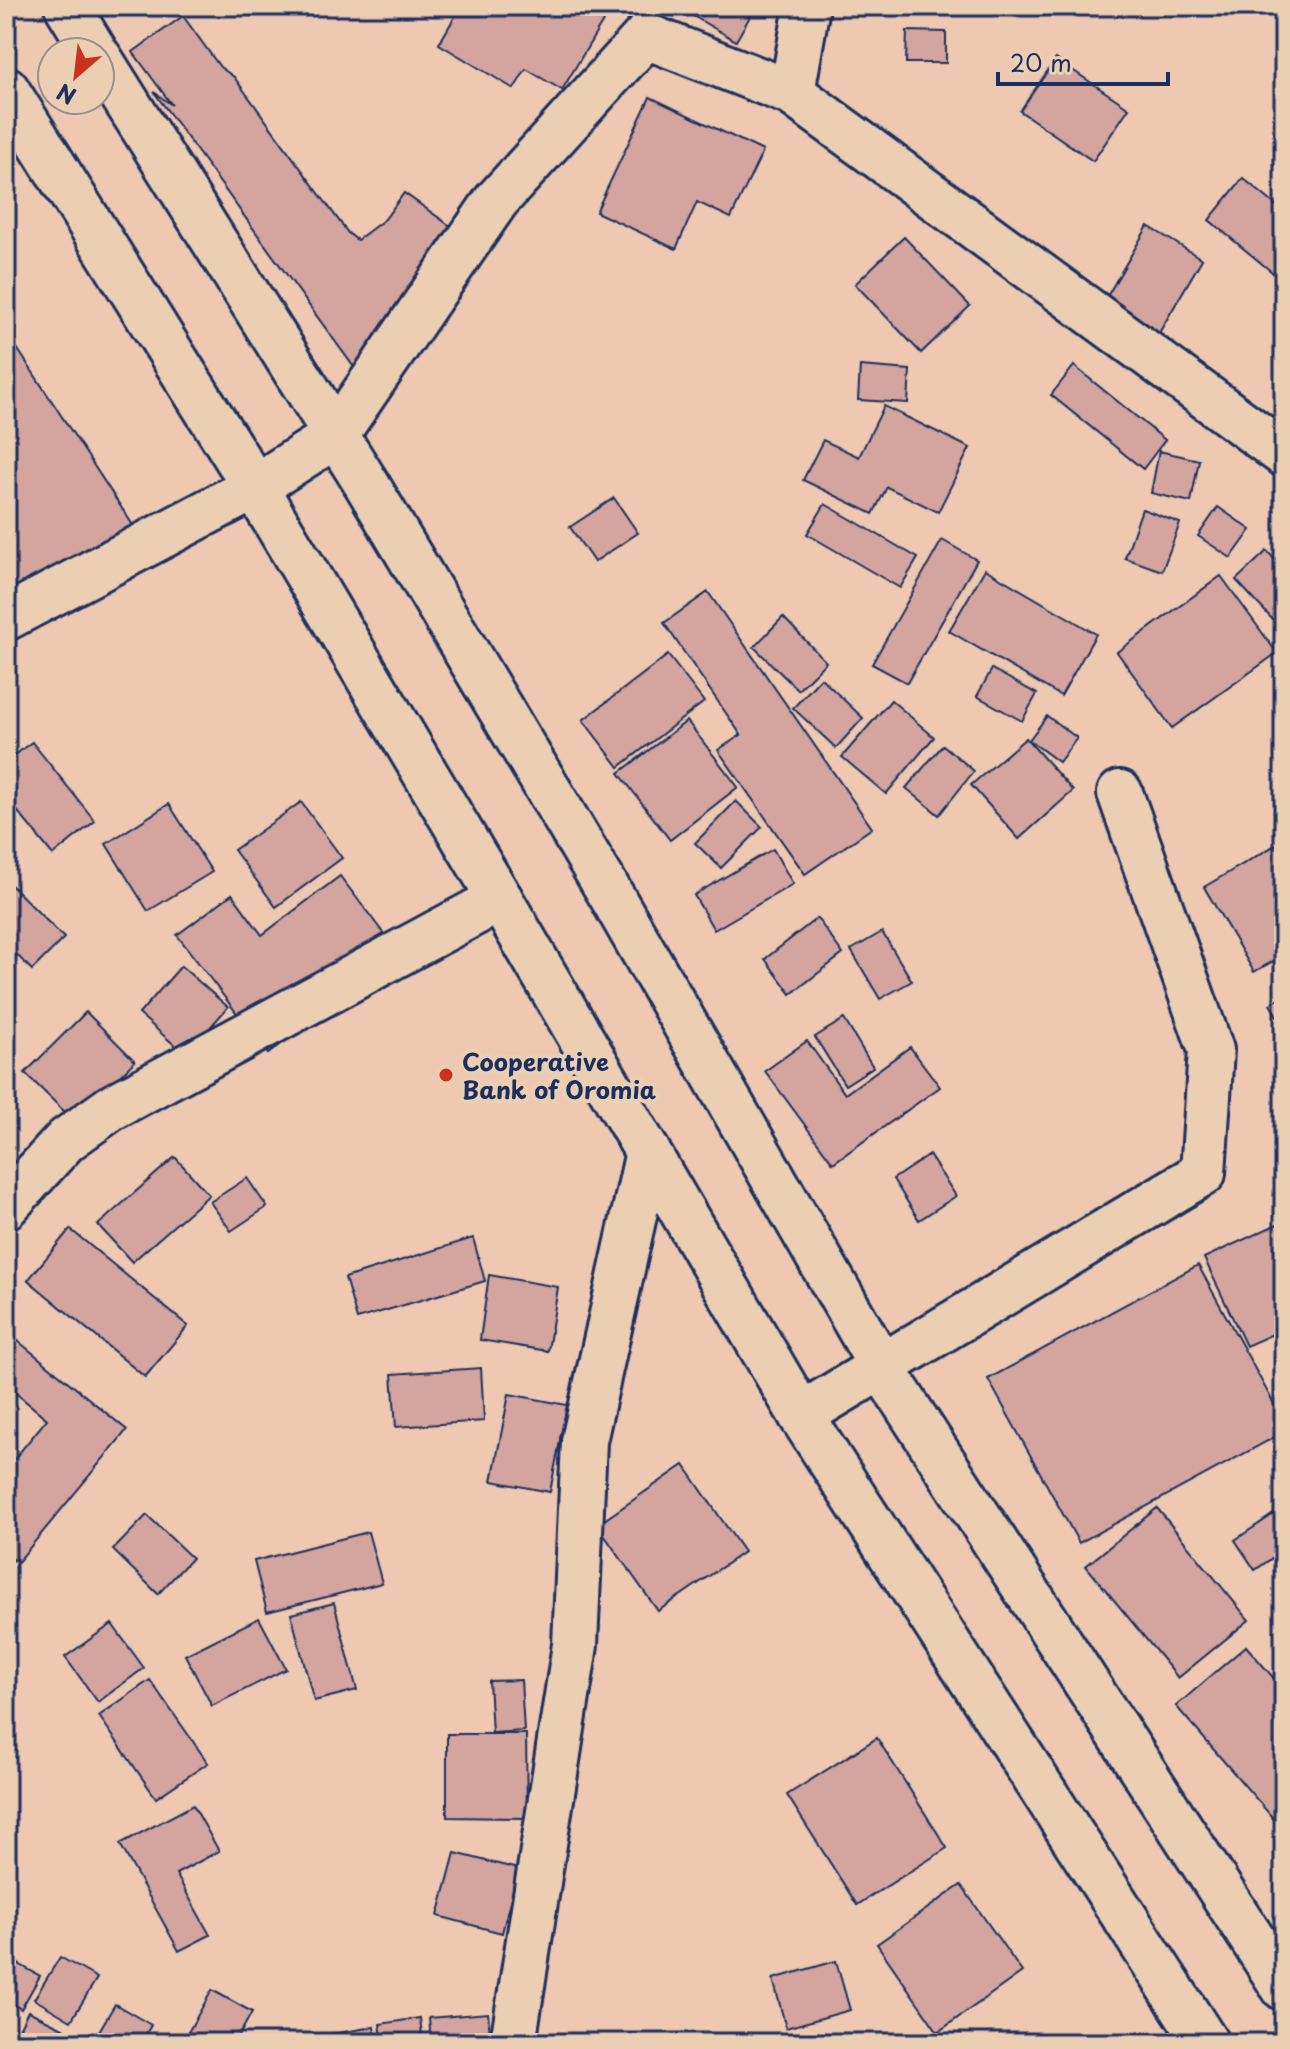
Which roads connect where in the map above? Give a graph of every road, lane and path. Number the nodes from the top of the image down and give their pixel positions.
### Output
1 (67, 6) edge
2 (807, 6) edge
3 (85, 36) edge
4 (116, 85) edge
5 (6, 89) edge
6 (792, 93) junction
7 (335, 436) junction
8 (1284, 454) edge
9 (255, 487) junction
10 (6, 618) edge
11 (1120, 793) dead end
12 (500, 899) junction
13 (648, 1152) junction
14 (6, 1206) edge
15 (881, 1366) junction
16 (801, 1415) junction
17 (1284, 1988) edge
18 (513, 2043) edge
19 (1206, 2043) edge

1 - 3 main road
2 - 6 main road
4 - 7 main road
5 - 9 main road
6 - 7 main road
6 - 8 main road
7 - 9 main road
7 - 15 main road
9 - 10 main road
9 - 12 main road
11 - 15 main road
12 - 13 main road
12 - 14 main road
13 - 16 main road
13 - 18 main road
15 - 16 main road
15 - 17 main road
16 - 19 main road

